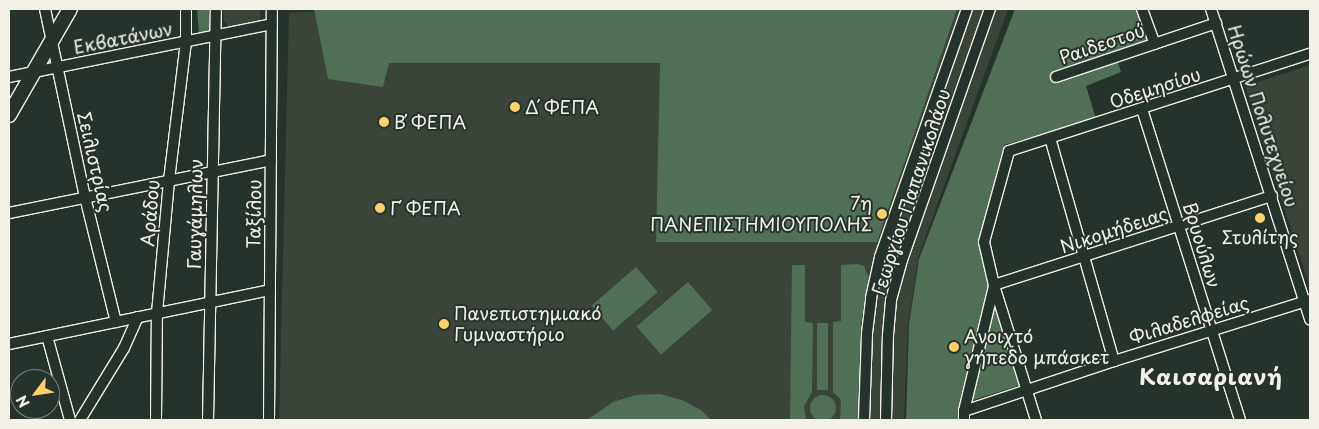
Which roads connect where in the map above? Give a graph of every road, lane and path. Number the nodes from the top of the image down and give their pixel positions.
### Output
1 (45, 9) edge
2 (70, 9) edge
3 (186, 9) edge
4 (216, 9) edge
5 (272, 9) edge
6 (967, 9) edge
7 (990, 9) edge
8 (1142, 9) edge
9 (1211, 9) edge
10 (1216, 23) junction
11 (272, 24) junction
12 (216, 35) junction
13 (51, 41) junction
14 (186, 42) junction
15 (1155, 44) junction
16 (1310, 54) edge
17 (57, 67) junction
18 (34, 72) junction
19 (9, 77) edge
20 (1056, 77) dead end
21 (1235, 79) junction
22 (1142, 109) junction
23 (9, 115) edge
24 (1050, 138) junction
25 (271, 160) junction
26 (212, 171) junction
27 (169, 180) junction
28 (1272, 196) junction
29 (85, 197) junction
30 (9, 212) edge
31 (1179, 226) junction
32 (1084, 256) junction
33 (994, 285) junction
34 (269, 290) junction
35 (1307, 301) edge
36 (210, 302) junction
37 (157, 313) junction
38 (138, 317) junction
39 (1310, 320) edge
40 (116, 322) junction
41 (1212, 331) junction
42 (47, 336) junction
43 (9, 344) edge
44 (1114, 361) junction
45 (1026, 390) junction
46 (964, 416) edge
47 (70, 420) edge
48 (80, 420) edge
49 (156, 420) edge
50 (208, 420) edge
51 (269, 420) edge
52 (864, 420) edge
53 (886, 420) edge
54 (1036, 420) edge
55 (1240, 420) edge

1 - 13 street, Σειλιστρίας
2 - 13 street
3 - 14 street, Αράδου
4 - 12 street, Γαυγάμηλων
5 - 11 street, Ταξίλου
6 - 52 street, Γεωργίου Παπανικολάου
7 - 53 street, Γεωργίου Παπανικολάου
8 - 15 street
9 - 10 street, Ηρώων Πολυτεχνείου
10 - 15 street, Ραιδεστού
10 - 21 street, Ηρώων Πολυτεχνείου
11 - 12 street, Εκβατάνων
11 - 25 street, Ταξίλου
12 - 14 street, Εκβατάνων
12 - 26 street, Γαυγάμηλων
13 - 17 street, Σειλιστρίας
13 - 18 street
14 - 17 street, Εκβατάνων
14 - 27 street, Αράδου
15 - 20 street, Ραιδεστού
16 - 21 street, Οδεμησίου
17 - 18 street, Εκβατάνων
17 - 29 street, Σειλιστρίας
18 - 19 street, Εκβατάνων
18 - 23 street
21 - 22 street, Οδεμησίου
21 - 28 street, Ηρώων Πολυτεχνείου
22 - 24 street, Οδεμησίου
22 - 31 street, Βρυούλων
24 - 32 street
24 - 33 street, Οδεμησίου
25 - 26 street
25 - 34 street, Ταξίλου
26 - 27 street
26 - 36 street, Γαυγάμηλων
27 - 29 street
27 - 37 street, Αράδου
28 - 31 street, Νικομήδειας
28 - 35 street, Ηρώων Πολυτεχνείου
29 - 30 street
29 - 40 street, Σειλιστρίας
31 - 32 street, Νικομήδειας
31 - 41 street, Βρυούλων
32 - 33 street, Νικομήδειας
32 - 44 street
33 - 45 street
33 - 46 street
34 - 36 street
34 - 51 street, Ταξίλου
35 - 39 street, Ηρώων Πολυτεχνείου
35 - 41 street, Φιλαδελφείας
36 - 37 street
36 - 50 street, Γαυγάμηλων
37 - 38 street
37 - 49 street, Αράδου
38 - 40 street
38 - 48 street
40 - 42 street
41 - 44 street, Φιλαδελφείας
41 - 55 street, Βρυούλων
42 - 43 street
42 - 47 street
44 - 45 street, Φιλαδελφείας
45 - 46 street, Φιλαδελφείας
45 - 54 street

